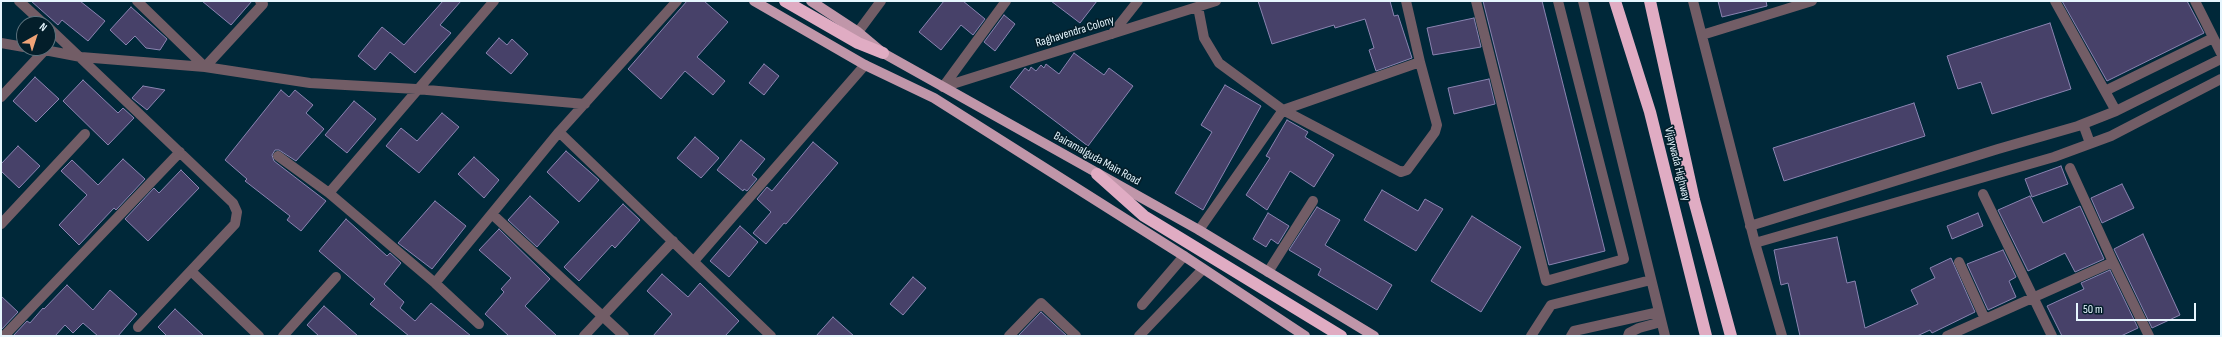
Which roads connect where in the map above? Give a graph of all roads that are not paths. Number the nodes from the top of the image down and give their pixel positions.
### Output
1 (19, 1) edge
2 (137, 1) edge
3 (260, 1) edge
4 (494, 1) edge
5 (677, 1) edge
6 (754, 1) edge
7 (785, 1) edge
8 (811, 1) edge
9 (881, 1) edge
10 (1006, 1) edge
11 (1138, 1) edge
12 (1216, 1) edge
13 (1406, 1) edge
14 (1476, 1) edge
15 (1558, 1) edge
16 (1584, 1) edge
17 (1615, 1) edge
18 (1650, 1) edge
19 (1693, 1) edge
20 (1812, 1) edge
21 (2055, 1) edge
22 (2195, 1) edge
23 (1198, 7) junction
24 (35, 16) edge
25 (858, 32) junction
26 (56, 34) edge
27 (1112, 34) junction
28 (1702, 35) junction
29 (2213, 38) junction
30 (1, 43) edge
31 (16, 46) edge
32 (56, 52) edge
33 (2221, 52) edge
34 (884, 53) junction
35 (39, 56) edge
36 (81, 57) junction
37 (2221, 59) edge
38 (1420, 62) junction
39 (865, 65) junction
40 (205, 67) junction
41 (2221, 79) edge
42 (942, 87) junction
43 (416, 90) junction
44 (2105, 91) junction
45 (1, 97) edge
46 (585, 104) junction
47 (1283, 110) junction
48 (2116, 111) junction
49 (2083, 124) junction
50 (559, 132) junction
51 (85, 134) dead end
52 (2090, 143) junction
53 (180, 152) junction
54 (278, 156) dead end
55 (2070, 168) dead end
56 (1097, 174) junction
57 (328, 193) junction
58 (1983, 194) dead end
59 (1313, 201) dead end
60 (492, 214) junction
61 (1, 224) edge
62 (1750, 226) junction
63 (1199, 230) junction
64 (673, 241) junction
65 (1755, 243) junction
66 (1184, 256) junction
67 (694, 262) junction
68 (1959, 262) dead end
69 (2114, 262) junction
70 (1203, 269) junction
71 (191, 271) junction
72 (1268, 272) junction
73 (336, 278) dead end
74 (1651, 280) junction
75 (435, 283) junction
76 (2032, 297) junction
77 (1142, 305) dead end
78 (603, 315) junction
79 (1660, 317) junction
80 (1985, 319) junction
81 (479, 324) dead end
82 (1611, 324) junction
83 (138, 327) dead end
84 (1293, 333) edge
85 (1953, 335) edge
86 (4, 336) edge
87 (259, 336) edge
88 (283, 336) edge
89 (584, 336) edge
90 (624, 336) edge
91 (771, 336) edge
92 (1009, 336) edge
93 (1076, 336) edge
94 (1139, 336) edge
95 (1305, 336) edge
96 (1341, 336) edge
97 (1374, 336) edge
98 (1532, 336) edge
99 (1571, 336) edge
100 (1626, 336) edge
101 (1665, 336) edge
102 (1706, 336) edge
103 (1731, 336) edge
104 (1782, 336) edge
105 (2052, 336) edge
106 (2149, 336) edge

1 - 24 street
2 - 40 street
3 - 40 street
4 - 43 street
5 - 46 street
6 - 39 main road
7 - 34 highway
8 - 25 main road, Bairamalguda Main Road
9 - 25 street
10 - 42 street
11 - 27 street
12 - 23 street, Raghavendra Colony
13 - 38 street
14 - 15 street
16 - 74 street
17 - 102 highway, Vijaywada Highway
18 - 103 highway, Vijaywada Highway
19 - 28 street
20 - 28 street
21 - 44 street
22 - 29 street
23 - 27 street, Raghavendra Colony
23 - 47 street
25 - 34 main road, Bairamalguda Main Road
26 - 36 street
27 - 42 street, Raghavendra Colony
28 - 62 street
29 - 33 street
29 - 44 street
30 - 31 street
32 - 36 street
34 - 42 main road, Bairamalguda Main Road
35 - 45 street
36 - 40 street
36 - 53 street
37 - 48 street
38 - 47 street
38 - 47 street
39 - 66 main road
39 - 67 street
40 - 43 street
41 - 52 street
42 - 56 main road, Bairamalguda Main Road
43 - 46 street
43 - 57 street
44 - 48 street
46 - 50 street
47 - 63 street
48 - 49 street
49 - 52 street
49 - 62 street
50 - 60 street
50 - 64 street
51 - 61 street
52 - 65 street
53 - 71 street
53 - 86 street
54 - 57 street
55 - 69 street
56 - 63 main road, Bairamalguda Main Road
56 - 96 highway
57 - 75 street
58 - 76 street
59 - 72 street
60 - 75 street
60 - 78 street
62 - 65 street
63 - 72 main road, Bairamalguda Main Road
64 - 67 street
64 - 78 street
65 - 104 street
66 - 70 main road
66 - 77 street
67 - 91 street
68 - 80 street
69 - 76 street
69 - 106 street
70 - 84 main road
70 - 94 street
71 - 83 street
71 - 87 street
72 - 97 main road, Bairamalguda Main Road
73 - 88 street
74 - 79 street
74 - 98 street
75 - 81 street
76 - 80 street
76 - 105 street
78 - 89 street
78 - 90 street
79 - 82 street
79 - 100 street
79 - 101 street
80 - 85 street
82 - 99 street
82 - 100 street
84 - 95 main road
92 - 93 street

